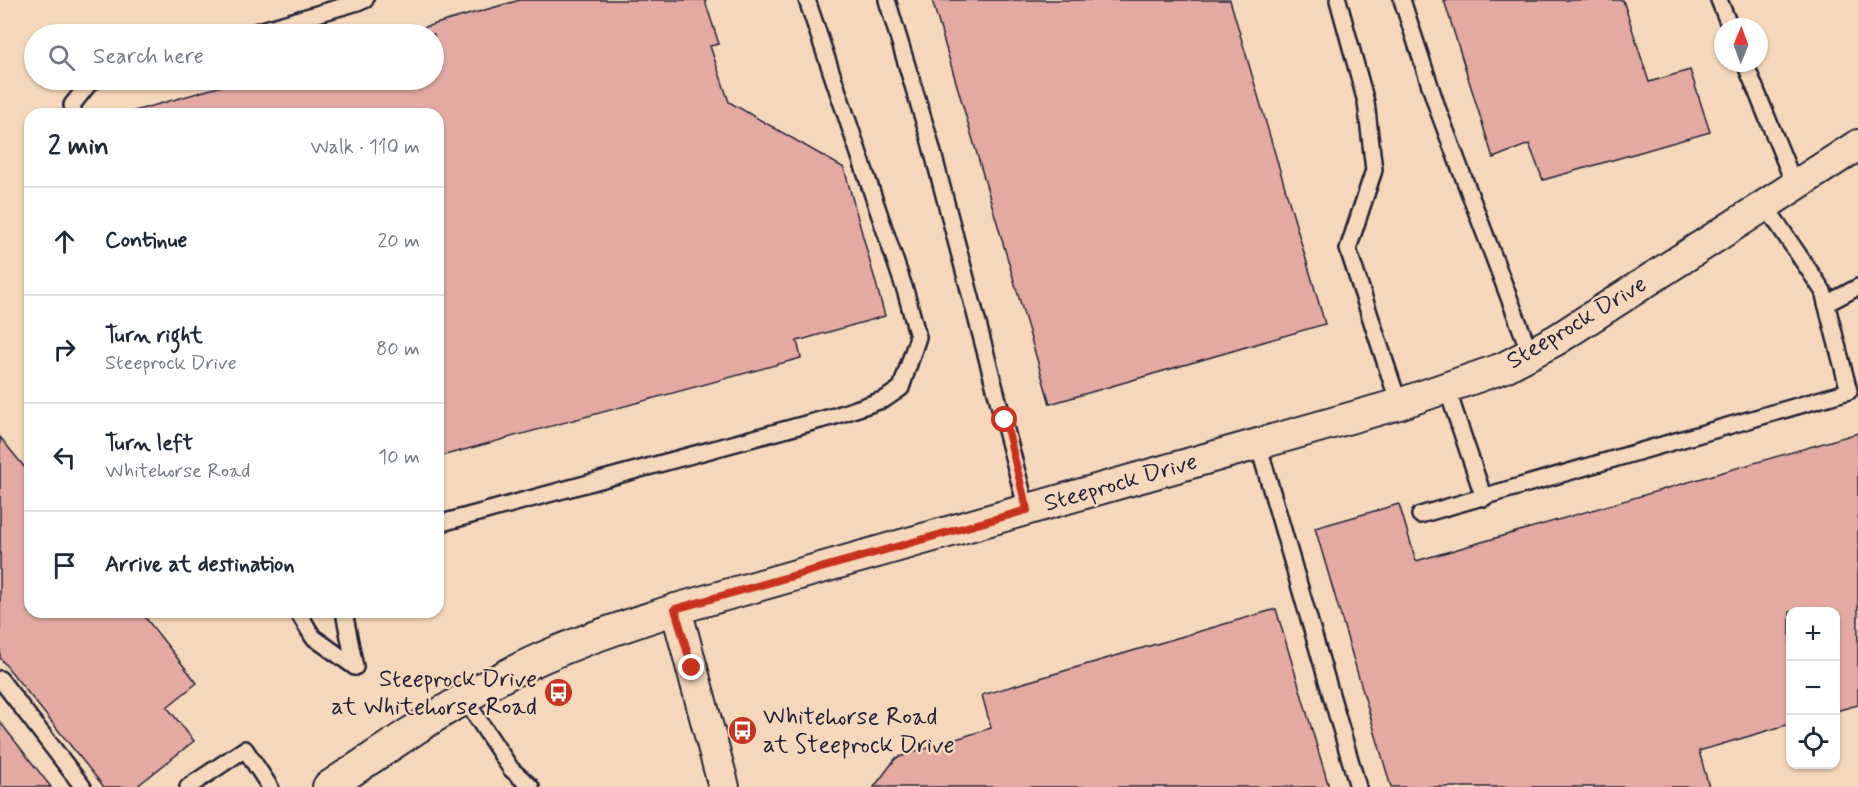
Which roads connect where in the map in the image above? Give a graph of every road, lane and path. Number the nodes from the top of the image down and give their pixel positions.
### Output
1 (365, 0) edge
2 (807, 0) edge
3 (887, 0) edge
4 (1338, 0) edge
5 (1402, 0) edge
6 (1719, 0) edge
7 (1726, 18) edge
8 (282, 24) edge
9 (1749, 72) edge
10 (84, 90) edge
11 (73, 108) edge
12 (1858, 145) edge
13 (1795, 186) junction
14 (1765, 205) junction
15 (1858, 287) edge
16 (1826, 304) junction
17 (1530, 353) junction
18 (1447, 388) junction
19 (1400, 404) junction
20 (1258, 444) junction
21 (1484, 498) junction
22 (1027, 510) junction
23 (1420, 515) dead end
24 (444, 522) edge
25 (675, 609) junction
26 (302, 618) edge
27 (345, 618) edge
28 (0, 680) edge
29 (464, 698) junction
30 (83, 787) edge
31 (188, 787) edge
32 (270, 787) edge
33 (328, 787) edge
34 (531, 787) edge
35 (724, 787) edge
36 (1358, 787) edge

1 - 8 lane
2 - 24 lane
3 - 22 lane
4 - 19 lane
5 - 17 lane
6 - 7 lane
9 - 13 lane
10 - 11 lane
12 - 13 street, Steeprock Drive
13 - 14 street, Steeprock Drive
14 - 16 lane
14 - 17 street, Steeprock Drive
15 - 16 lane
16 - 21 lane
17 - 18 street, Steeprock Drive
18 - 19 street, Steeprock Drive
18 - 21 lane
19 - 20 street, Steeprock Drive
20 - 22 street, Steeprock Drive
20 - 36 lane
21 - 23 lane
22 - 25 street, Steeprock Drive
25 - 29 street, Steeprock Drive
25 - 35 street
26 - 27 lane
28 - 30 lane
29 - 33 street, Steeprock Drive
29 - 34 lane
31 - 32 lane

